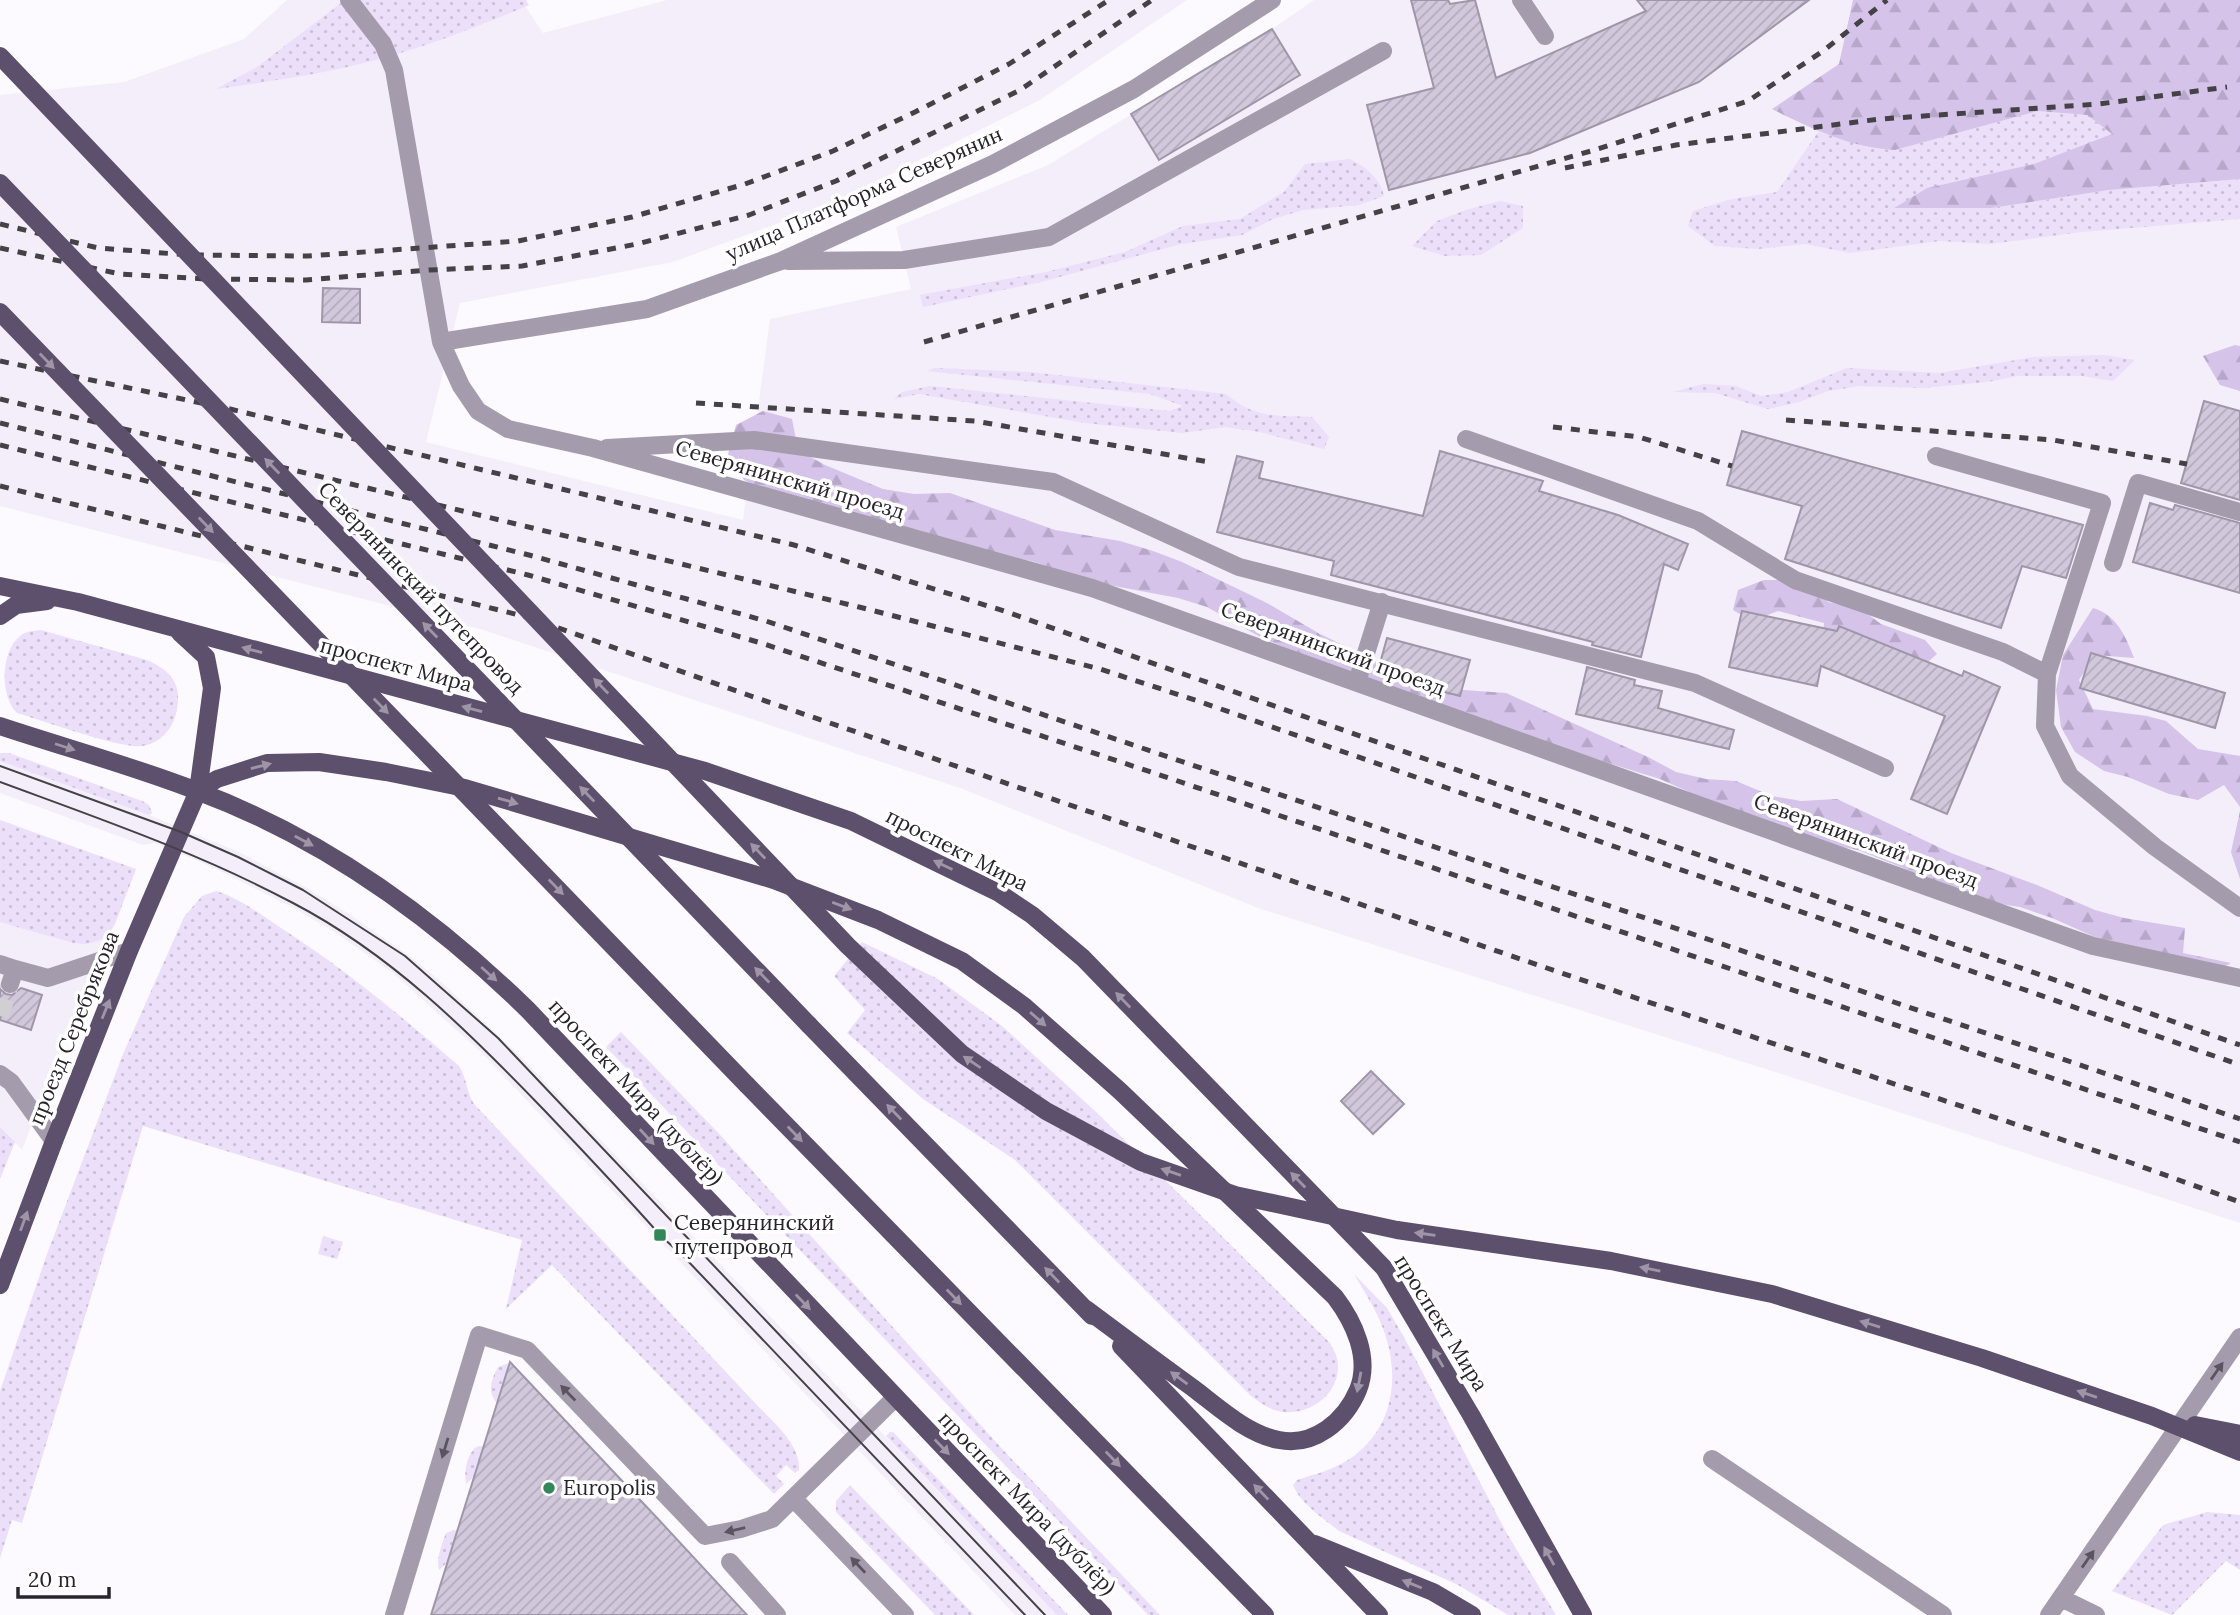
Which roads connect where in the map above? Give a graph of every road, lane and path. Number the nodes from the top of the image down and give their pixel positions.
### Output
1 (349, 0) edge
2 (1272, 0) edge
3 (1521, 0) edge
4 (1545, 36) dead end
5 (1383, 51) dead end
6 (0, 56) edge
7 (0, 183) edge
8 (781, 261) junction
9 (0, 312) edge
10 (441, 341) junction
11 (1466, 439) dead end
12 (593, 449) junction
13 (1936, 456) dead end
14 (2240, 512) edge
15 (2112, 563) dead end
16 (0, 586) edge
17 (78, 602) junction
18 (1382, 602) junction
19 (0, 616) edge
20 (174, 629) junction
21 (2047, 674) junction
22 (1357, 682) junction
23 (0, 726) edge
24 (1885, 768) dead end
25 (198, 791) junction
26 (2240, 908) edge
27 (129, 951) junction
28 (9, 972) edge
29 (2240, 978) edge
30 (0, 1074) edge
31 (54, 1141) junction
32 (0, 1286) edge
33 (1086, 1309) junction
34 (2240, 1337) edge
35 (895, 1398) junction
36 (2152, 1416) junction
37 (2240, 1434) edge
38 (2240, 1452) edge
39 (1712, 1459) dead end
40 (793, 1498) junction
41 (1308, 1541) junction
42 (730, 1562) dead end
43 (2061, 1598) junction
44 (394, 1615) edge
45 (777, 1615) edge
46 (905, 1615) edge
47 (1102, 1615) edge
48 (1265, 1615) edge
49 (1379, 1615) edge
50 (1472, 1615) edge
51 (1583, 1615) edge
52 (1943, 1615) edge
53 (2049, 1615) edge
54 (2096, 1615) edge

1 - 10 street, Северянинский проезд
2 - 8 street, улица Платформа Северянин
3 - 4 street
5 - 8 street
36 -> 6 main road, bridge
33 -> 7 main road, Северянинский путепровод, bridge
8 - 10 street, улица Платформа Северянин
9 -> 48 main road, bridge
10 - 12 street, Северянинский проезд
11 - 21 street
12 - 18 street
12 - 22 street, Северянинский проезд
13 - 21 street
14 - 15 street
16 - 17 main road
17 - 19 main road
17 - 20 main road, проспект Мира
18 - 22 street
18 - 24 street
20 - 25 main road, проезд Серебрякова
51 -> 20 main road, проспект Мира
21 - 26 street
22 - 29 street, Северянинский проезд
23 -> 25 main road, проспект Мира (дублёр)
25 - 27 main road, проезд Серебрякова
25 -> 33 main road
25 -> 35 main road, проспект Мира (дублёр)
27 - 28 street
31 -> 27 main road, проезд Серебрякова
30 - 31 street
32 -> 31 main road, проезд Серебрякова
41 -> 33 main road
43 -> 34 street
35 - 40 street
35 -> 47 main road, проспект Мира (дублёр)
36 - 37 main road, bridge
36 - 38 main road, bridge
39 - 52 street
40 -> 44 street
46 -> 40 street
41 - 49 main road
50 -> 41 main road
42 - 45 street
43 - 53 street
43 - 54 street

